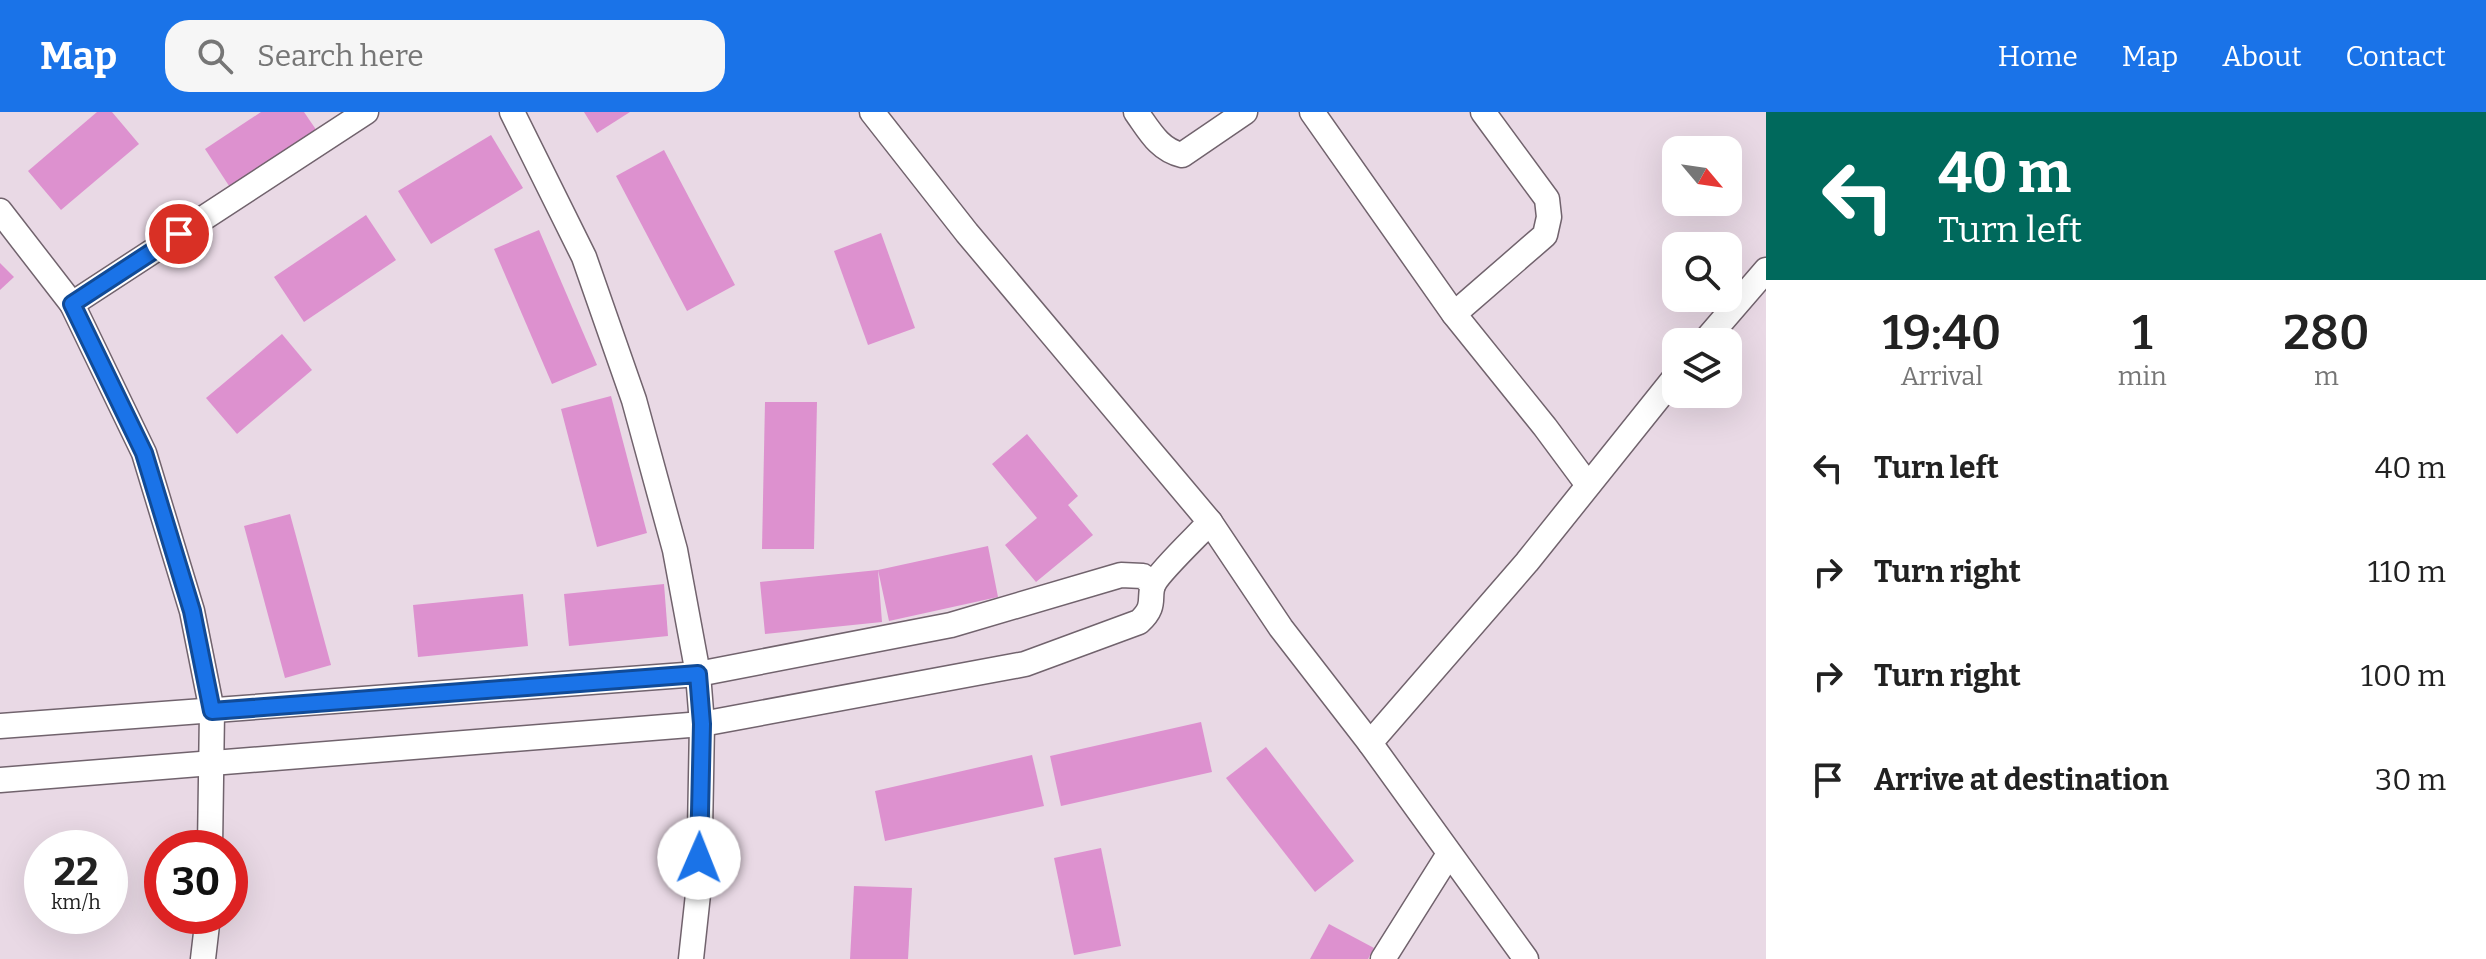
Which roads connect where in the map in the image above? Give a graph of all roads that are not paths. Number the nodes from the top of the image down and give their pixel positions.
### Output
1 (366, 112) edge
2 (512, 112) edge
3 (872, 112) edge
4 (1136, 112) edge
5 (1245, 112) edge
6 (1312, 112) edge
7 (1483, 112) edge
8 (0, 211) edge
9 (1766, 270) edge
10 (72, 304) junction
11 (1454, 314) junction
12 (1716, 328) edge
13 (1662, 393) edge
14 (1588, 485) junction
15 (1210, 522) junction
16 (1153, 585) junction
17 (698, 674) junction
18 (212, 711) junction
19 (702, 724) junction
20 (0, 726) edge
21 (1370, 743) junction
22 (213, 764) junction
23 (0, 780) edge
24 (211, 830) edge
25 (1449, 854) junction
26 (206, 934) edge
27 (203, 959) edge
28 (691, 959) edge
29 (1383, 959) edge
30 (1526, 959) edge

1 - 10 street
2 - 17 street
3 - 15 street
4 - 5 street
6 - 11 street
7 - 11 street
8 - 10 street
9 - 12 street
10 - 18 street
11 - 14 street
13 - 14 street
14 - 21 street
15 - 16 street
15 - 21 street
16 - 17 street
16 - 19 street
17 - 18 street
17 - 19 street
18 - 20 street
18 - 22 street
19 - 22 street
19 - 28 street
21 - 25 street
22 - 23 street
22 - 24 street
25 - 29 street
25 - 30 street
26 - 27 street

